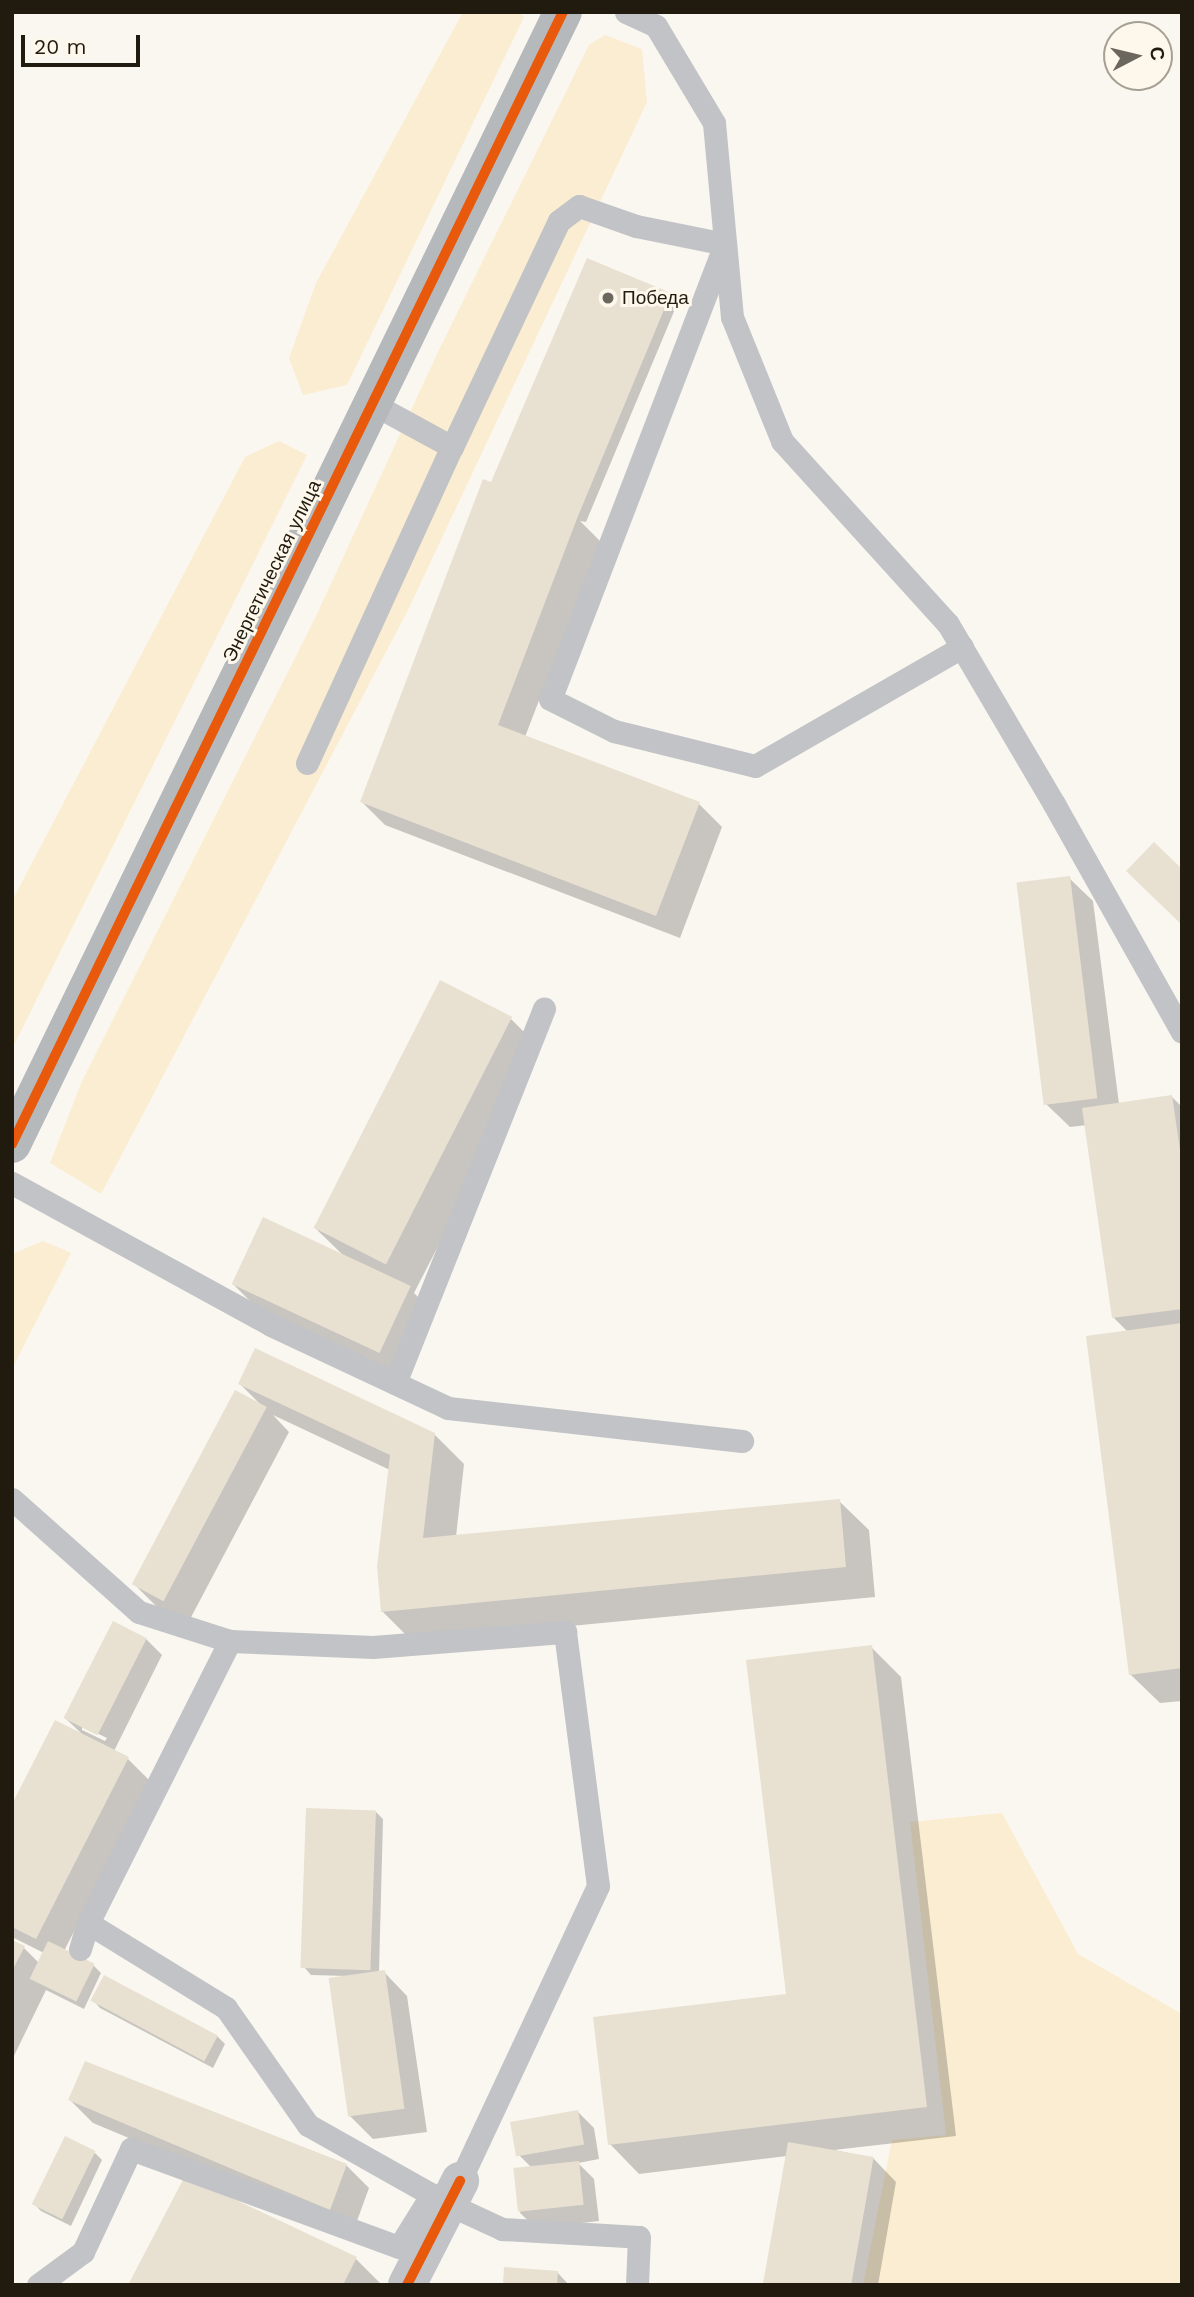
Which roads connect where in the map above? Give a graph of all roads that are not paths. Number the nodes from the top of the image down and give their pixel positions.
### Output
1 (563, 12) edge
2 (626, 12) edge
3 (725, 244) junction
4 (373, 404) junction
5 (452, 447) junction
6 (962, 647) junction
7 (307, 763) dead end
8 (544, 1009) dead end
9 (1182, 1032) edge
10 (12, 1144) edge
11 (12, 1183) edge
12 (395, 1383) junction
13 (742, 1441) dead end
14 (12, 1499) edge
15 (230, 1641) junction
16 (88, 1923) junction
17 (80, 1949) dead end
18 (446, 2193) junction
19 (38, 2285) edge
20 (407, 2285) edge
21 (636, 2285) edge

1 - 4 street, Энергетическая улица
2 - 3 lane
3 - 5 lane
3 - 6 lane
3 - 6 lane
4 - 5 lane
4 - 10 street, Энергетическая улица
5 - 7 lane
6 - 9 lane
8 - 12 lane
11 - 12 lane
12 - 13 lane
14 - 15 lane
15 - 16 lane
15 - 18 lane
16 - 17 lane
16 - 18 lane
18 - 19 lane
18 - 20 street
18 - 21 lane

